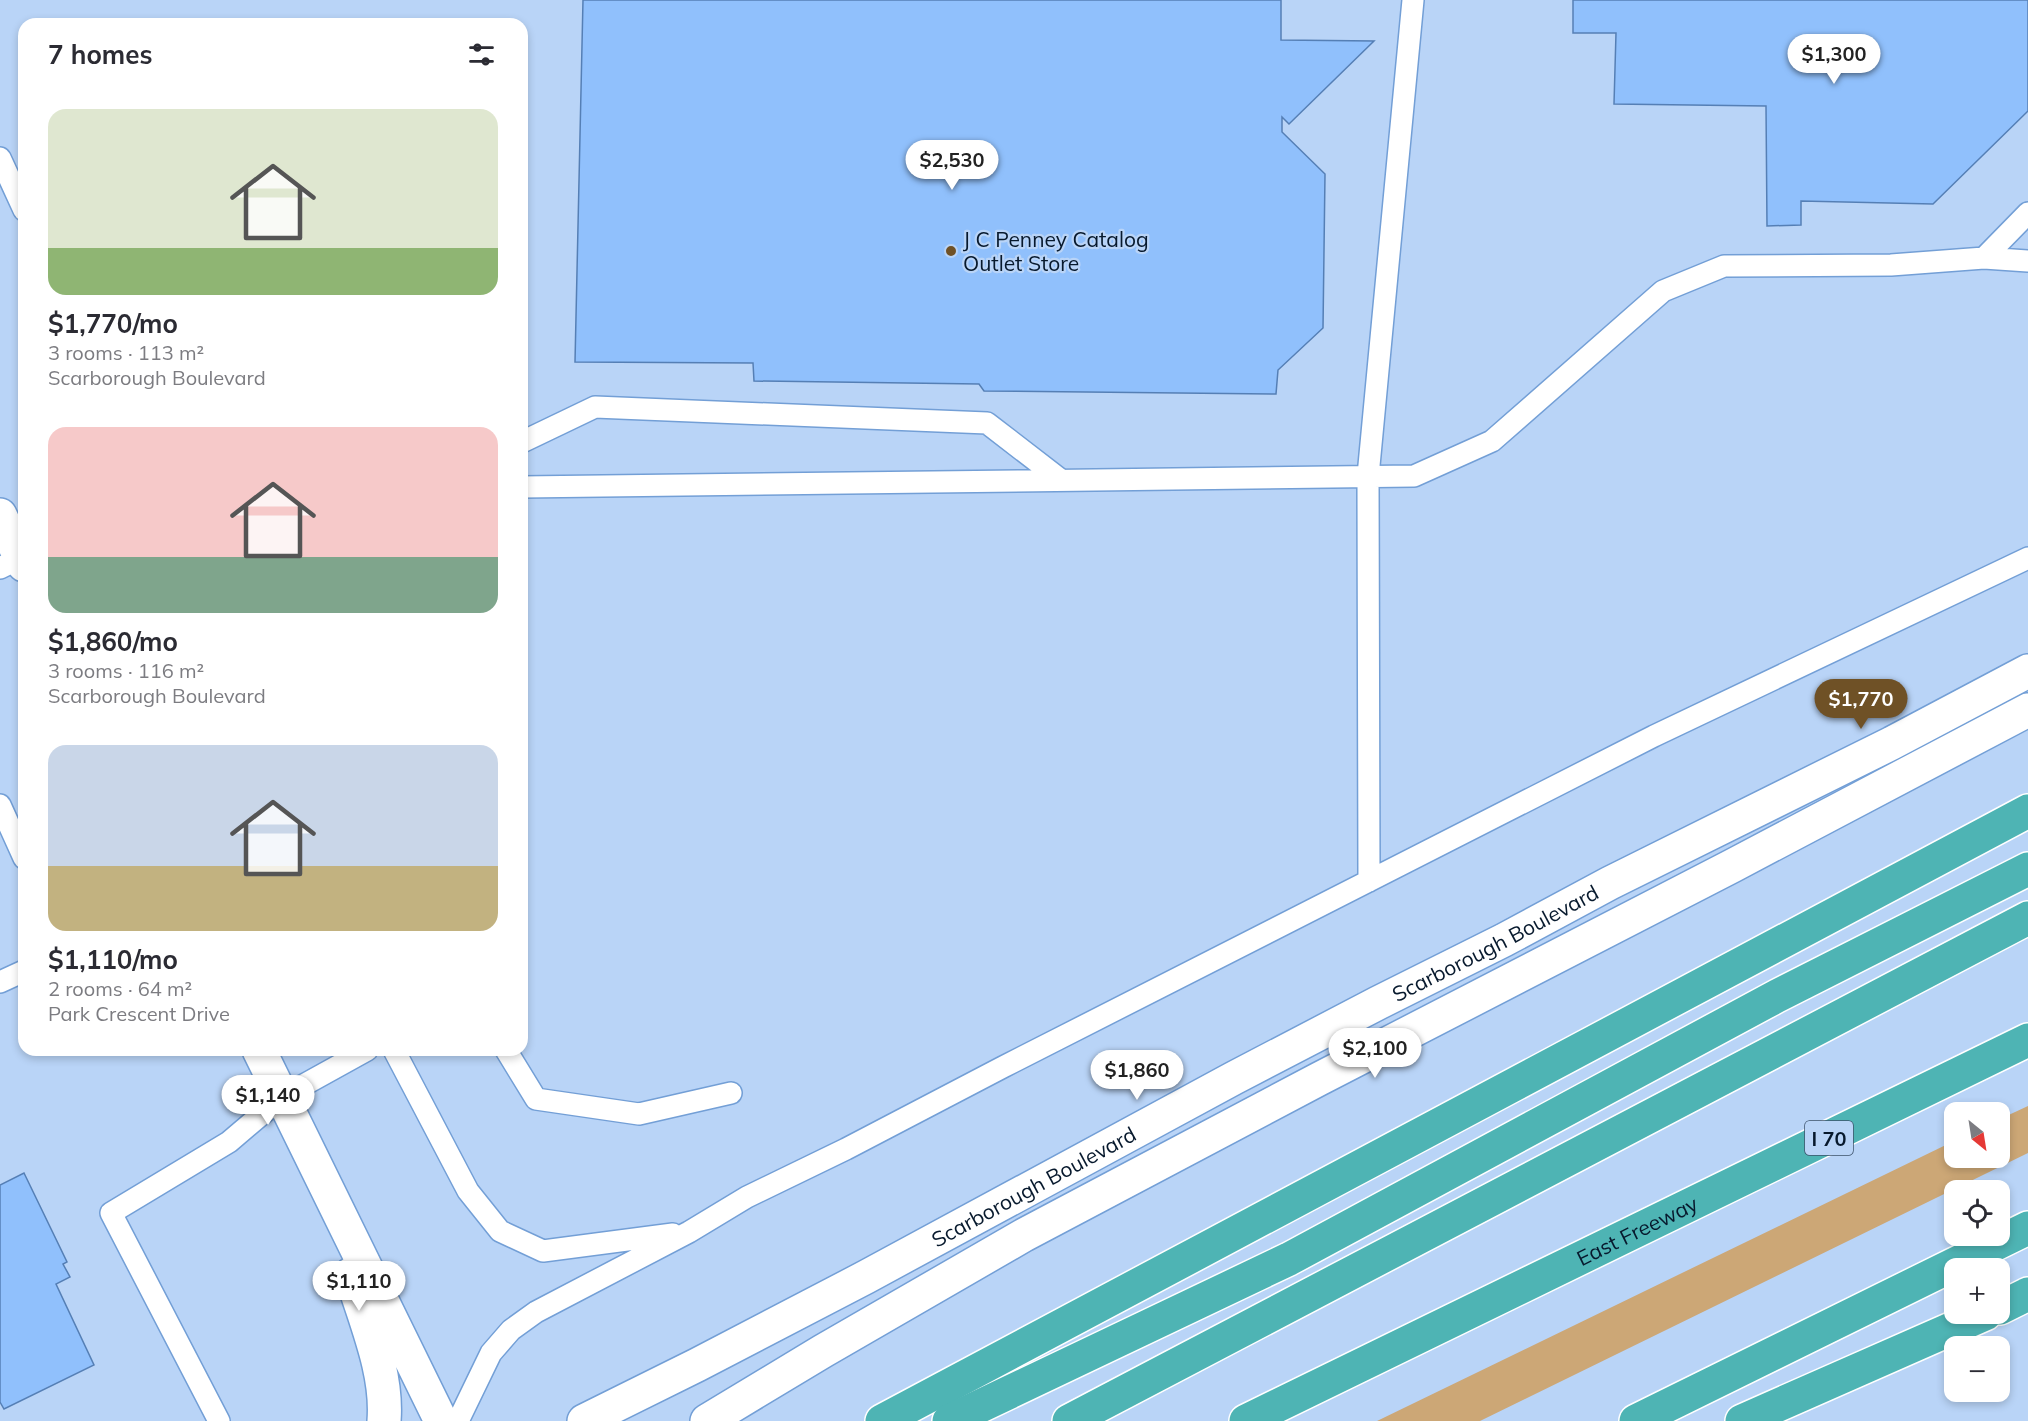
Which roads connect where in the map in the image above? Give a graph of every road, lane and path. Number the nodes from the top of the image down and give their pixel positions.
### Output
1 (1413, 0) edge
2 (0, 159) edge
3 (18, 197) edge
4 (2028, 213) edge
5 (1984, 258) junction
6 (2028, 261) edge
7 (528, 439) edge
8 (1368, 476) junction
9 (1061, 480) junction
10 (528, 487) edge
11 (0, 515) edge
12 (2028, 558) edge
13 (17, 562) edge
14 (2028, 671) edge
15 (2028, 710) edge
16 (0, 806) edge
17 (2028, 811) edge
18 (18, 845) edge
19 (2028, 869) edge
20 (1369, 881) junction
21 (2028, 918) edge
22 (18, 973) edge
23 (0, 982) edge
24 (2028, 1040) edge
25 (262, 1056) edge
26 (357, 1056) edge
27 (397, 1056) edge
28 (510, 1056) edge
29 (731, 1093) dead end
30 (282, 1096) junction
31 (322, 1181) junction
32 (2028, 1228) edge
33 (689, 1232) junction
34 (2028, 1294) edge
35 (2010, 1303) edge
36 (1962, 1324) edge
37 (219, 1421) edge
38 (384, 1421) edge
39 (441, 1421) edge
40 (458, 1421) edge
41 (584, 1421) edge
42 (707, 1421) edge
43 (882, 1421) edge
44 (949, 1421) edge
45 (1069, 1421) edge
46 (1246, 1421) edge
47 (1636, 1421) edge
48 (1742, 1421) edge

1 - 8 lane
2 - 3 lane
4 - 5 lane
5 - 6 lane
5 - 8 lane
7 - 9 lane
8 - 9 lane
8 - 20 lane
9 - 10 lane
11 - 13 street
12 - 20 lane
14 - 41 street, Scarborough Boulevard
15 - 42 street, Scarborough Boulevard
16 - 18 lane
17 - 43 highway
19 - 44 highway
20 - 33 lane
21 - 45 highway
22 - 23 lane
24 - 46 highway, East Freeway / I 70
25 - 30 street
26 - 30 lane
27 - 33 lane
28 - 29 lane
30 - 31 street
30 - 37 lane
31 - 38 street
31 - 39 street
32 - 47 highway
33 - 40 lane
34 - 35 highway
36 - 48 highway

